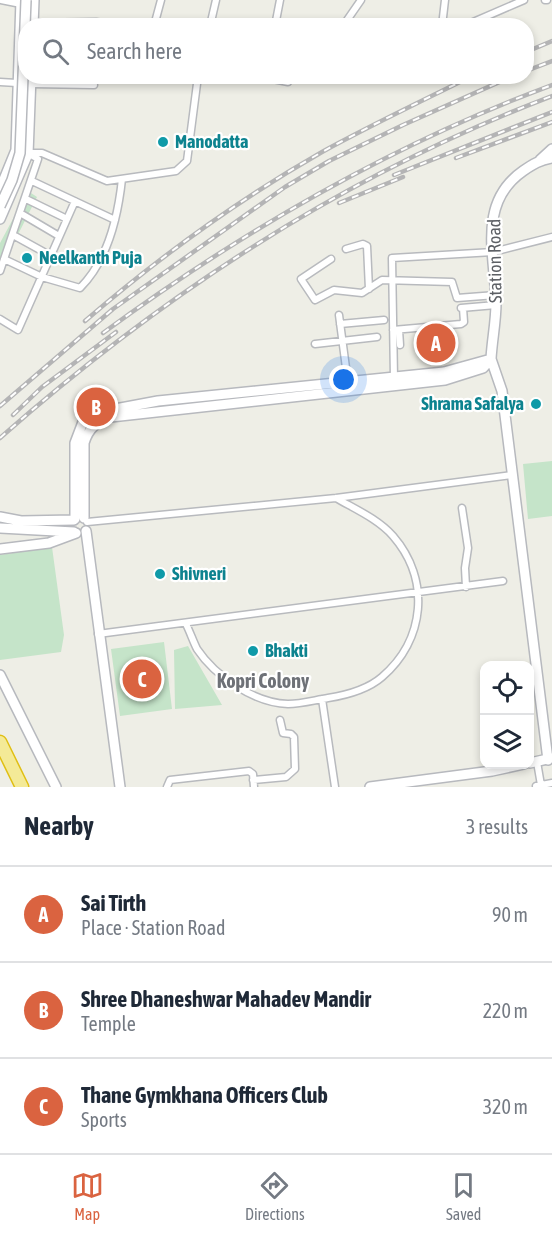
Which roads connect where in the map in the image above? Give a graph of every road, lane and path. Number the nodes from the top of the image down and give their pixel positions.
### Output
1 (1, 0) edge
2 (34, 0) edge
3 (161, 0) edge
4 (216, 0) edge
5 (280, 0) edge
6 (361, 0) edge
7 (445, 0) edge
8 (524, 0) edge
9 (19, 1) edge
10 (19, 18) edge
11 (20, 18) edge
12 (33, 18) edge
13 (156, 18) edge
14 (212, 18) edge
15 (277, 18) edge
16 (349, 18) edge
17 (443, 18) edge
18 (482, 18) edge
19 (18, 64) edge
20 (0, 82) edge
21 (17, 83) junction
22 (20, 84) edge
23 (31, 84) edge
24 (81, 84) edge
25 (197, 84) edge
26 (94, 85) dead end
27 (552, 149) edge
28 (15, 150) junction
29 (28, 154) junction
30 (552, 158) edge
31 (540, 160) junction
32 (3, 178) edge
33 (122, 179) junction
34 (32, 181) junction
35 (0, 189) edge
36 (26, 199) junction
37 (75, 201) junction
38 (0, 206) edge
39 (20, 213) junction
40 (0, 219) edge
41 (67, 219) junction
42 (115, 220) junction
43 (12, 235) junction
44 (59, 236) junction
45 (552, 237) edge
46 (345, 249) dead end
47 (493, 252) junction
48 (51, 256) junction
49 (4, 259) junction
50 (331, 259) dead end
51 (0, 271) edge
52 (42, 277) junction
53 (391, 280) junction
54 (369, 289) junction
55 (496, 295) junction
56 (496, 305) junction
57 (339, 315) dead end
58 (0, 318) edge
59 (384, 320) dead end
60 (340, 324) junction
61 (396, 330) junction
62 (377, 337) dead end
63 (342, 341) junction
64 (315, 344) dead end
65 (400, 345) dead end
66 (491, 359) junction
67 (394, 381) junction
68 (348, 385) junction
69 (512, 475) junction
70 (336, 498) junction
71 (462, 508) dead end
72 (0, 517) edge
73 (80, 525) junction
74 (0, 528) edge
75 (0, 549) edge
76 (503, 581) dead end
77 (466, 586) junction
78 (420, 593) junction
79 (186, 624) junction
80 (98, 634) junction
81 (0, 675) edge
82 (322, 699) junction
83 (280, 720) dead end
84 (0, 742) edge
85 (550, 759) edge
86 (534, 763) edge
87 (534, 767) edge
88 (496, 769) edge
89 (254, 783) edge
90 (552, 783) edge
91 (539, 785) edge
92 (22, 787) edge
93 (56, 787) edge
94 (120, 787) edge
95 (167, 787) edge
96 (335, 787) edge
97 (370, 787) edge

1 - 9 street
2 - 12 main road
3 - 13 street
4 - 14 street
5 - 15 street
6 - 16 street
7 - 17 street
8 - 18 street
9 - 10 main road, bridge
9 - 11 main road
19 - 21 main road
20 - 21 street
21 - 28 main road
22 - 38 main road, bridge
23 - 29 main road
24 - 26 street
25 - 33 street
27 - 31 main road
28 - 29 street
28 - 32 main road
29 - 33 street
29 - 34 street
29 - 40 main road
30 - 31 main road, Station Road
31 - 47 main road, Station Road
32 - 35 main road
33 - 42 street
34 - 36 street
34 - 37 street
36 - 39 street
36 - 41 street
37 - 41 street
37 - 42 street
39 - 43 street
39 - 44 street
41 - 44 street
42 - 52 street
43 - 48 street
43 - 49 street
44 - 48 street
45 - 47 street
46 - 54 street
47 - 53 street
47 - 55 main road, Station Road
48 - 52 street
49 - 51 street
49 - 52 street
50 - 54 street
52 - 58 street
53 - 54 street
53 - 55 street
53 - 61 street
55 - 56 main road, Station Road
56 - 61 street
56 - 66 main road, Station Road
57 - 60 street
59 - 60 street
60 - 63 street
61 - 65 street
61 - 67 street
62 - 63 street
63 - 64 street
63 - 68 street
66 - 67 main road
66 - 69 main road
67 - 68 main road
68 - 73 main road
69 - 70 street
69 - 85 main road
70 - 73 street
70 - 78 street
71 - 77 street
72 - 73 main road
73 - 74 main road
73 - 75 main road
73 - 80 main road
76 - 77 street
77 - 78 street
78 - 79 street
78 - 82 street
79 - 80 street
79 - 82 street
80 - 94 main road
81 - 93 main road
82 - 96 street
83 - 89 street
84 - 92 highway
85 - 86 main road
87 - 91 street
88 - 97 main road
89 - 95 street
90 - 91 street

